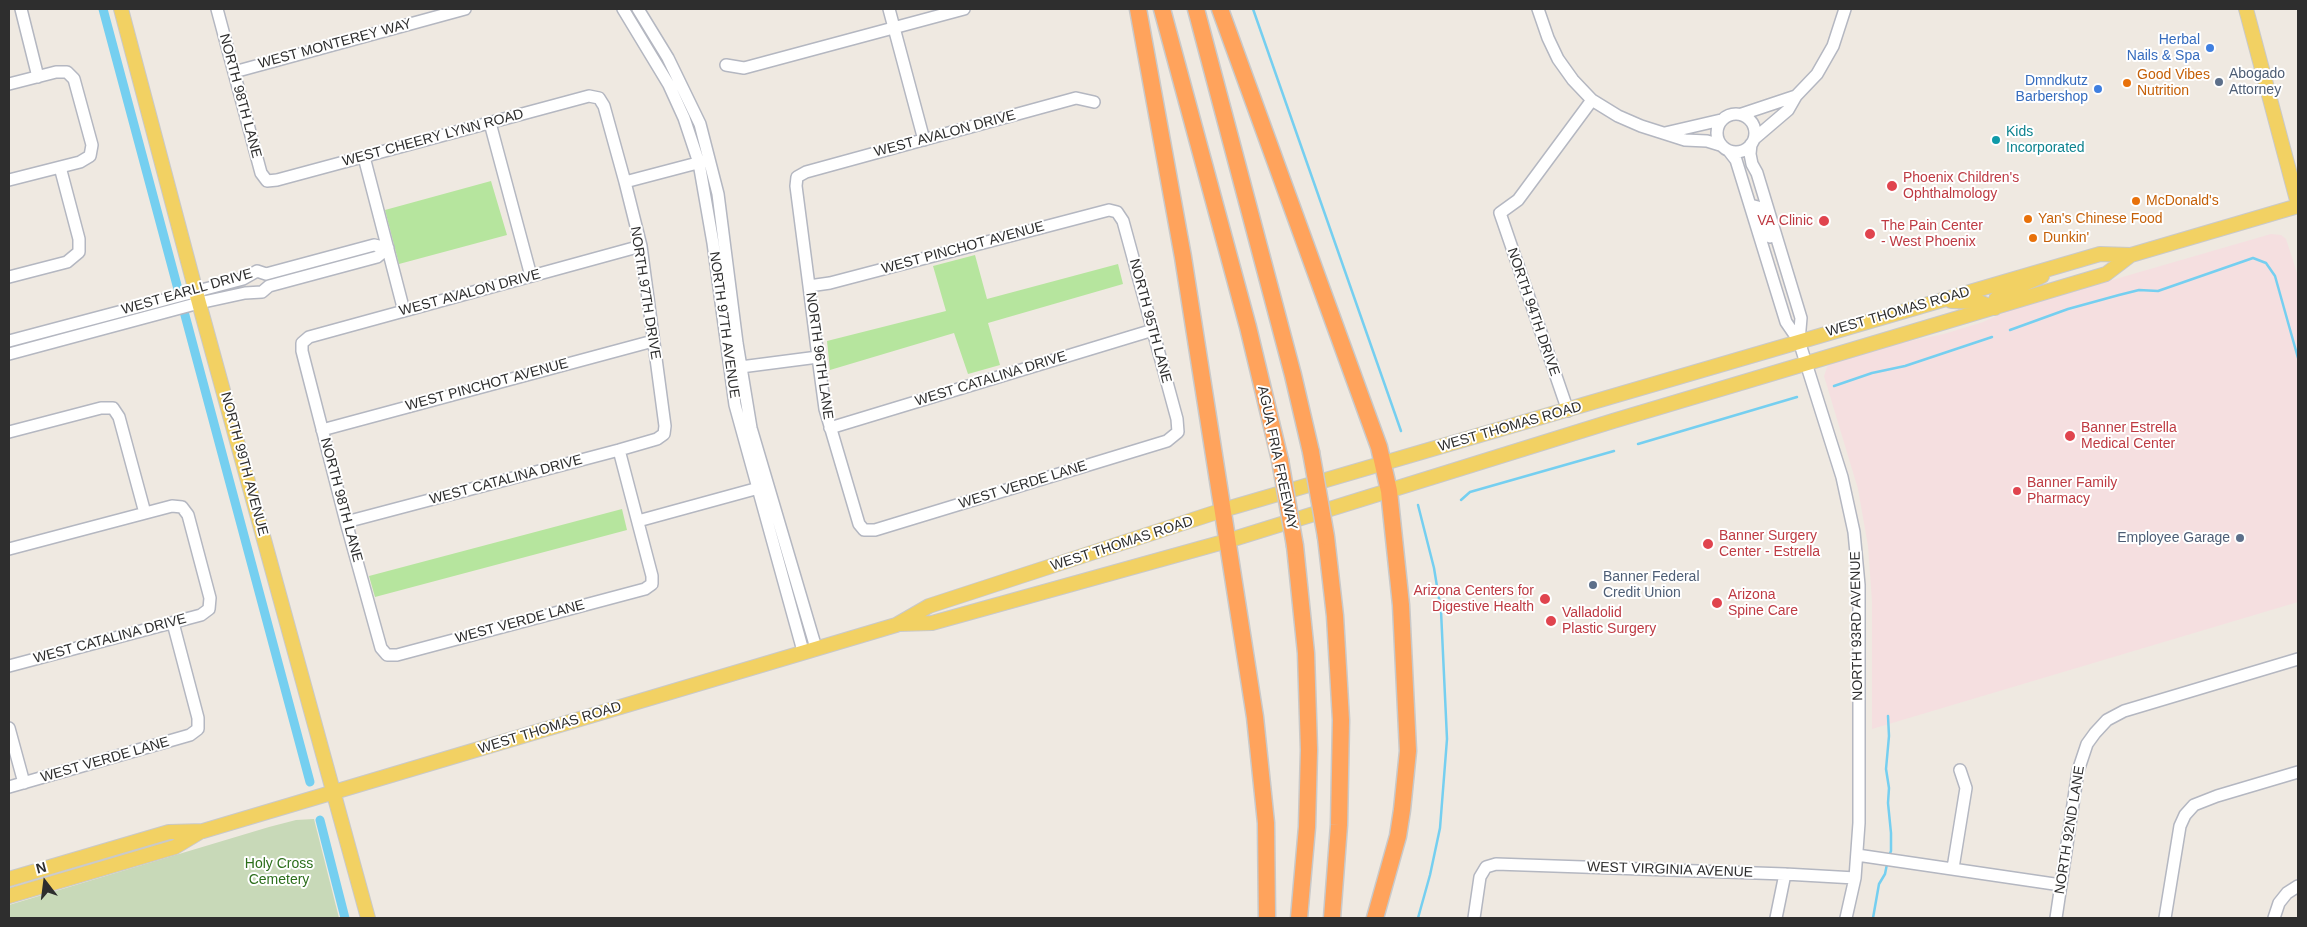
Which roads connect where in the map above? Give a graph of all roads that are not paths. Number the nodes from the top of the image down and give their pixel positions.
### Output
1 (21, 9) edge
2 (121, 9) edge
3 (217, 9) edge
4 (465, 9) edge
5 (624, 9) edge
6 (638, 9) edge
7 (889, 9) edge
8 (964, 9) edge
9 (1138, 9) edge
10 (1162, 9) edge
11 (1196, 9) edge
12 (1220, 9) edge
13 (1538, 9) edge
14 (1845, 9) edge
15 (2246, 9) edge
16 (894, 28) junction
17 (726, 65) dead end
18 (234, 72) junction
19 (38, 77) junction
20 (9, 84) edge
21 (1796, 96) junction
22 (599, 98) joint
23 (1592, 100) junction
24 (1094, 102) dead end
25 (1742, 114) junction
26 (1721, 120) junction
27 (490, 123) junction
28 (1764, 131) junction
29 (1665, 133) junction
30 (924, 140) junction
31 (1753, 142) junction
32 (1725, 148) junction
33 (364, 156) junction
34 (704, 162) junction
35 (60, 167) junction
36 (1757, 172) junction
37 (797, 177) joint
38 (9, 180) edge
39 (267, 181) joint
40 (625, 182) junction
41 (1750, 205) junction
42 (2298, 205) edge
43 (1118, 212) joint
44 (640, 246) junction
45 (388, 248) junction
46 (2131, 256) junction
47 (1785, 262) junction
48 (2057, 266) junction
49 (531, 276) junction
50 (9, 277) edge
51 (268, 280) junction
52 (809, 286) junction
53 (198, 297) junction
54 (1935, 301) junction
55 (1995, 308) junction
56 (404, 311) junction
57 (1153, 330) junction
58 (9, 341) edge
59 (653, 341) junction
60 (1799, 341) junction
61 (302, 343) joint
62 (9, 354) edge
63 (818, 358) junction
64 (1805, 364) junction
65 (735, 368) junction
66 (1617, 395) junction
67 (1568, 411) junction
68 (1613, 421) junction
69 (830, 428) junction
70 (322, 430) junction
71 (9, 432) edge
72 (1178, 432) joint
73 (664, 434) joint
74 (619, 450) junction
75 (1384, 464) junction
76 (764, 487) junction
77 (1389, 491) junction
78 (1223, 510) junction
79 (145, 513) junction
80 (638, 521) junction
81 (346, 522) junction
82 (864, 530) joint
83 (1228, 541) junction
84 (9, 548) edge
85 (173, 623) junction
86 (896, 625) junction
87 (810, 650) junction
88 (386, 655) joint
89 (2298, 658) edge
90 (9, 666) edge
91 (9, 728) edge
92 (1960, 770) dead end
93 (2298, 772) edge
94 (24, 783) junction
95 (9, 787) edge
96 (334, 792) junction
97 (203, 831) junction
98 (1857, 855) junction
99 (1953, 868) junction
100 (1786, 874) junction
101 (1855, 878) junction
102 (9, 879) edge
103 (2061, 885) junction
104 (2298, 886) edge
105 (9, 896) edge
106 (368, 918) edge
107 (1267, 918) edge
108 (1299, 918) edge
109 (1332, 918) edge
110 (1375, 918) edge
111 (1474, 918) edge
112 (1776, 918) edge
113 (1846, 918) edge
114 (2056, 918) edge
115 (2165, 918) edge
116 (2274, 918) edge

1 - 19 street
2 - 53 main road, NORTH 99TH AVENUE
3 - 18 street, NORTH 98TH LANE
4 - 18 street, WEST MONTEREY WAY
5 - 34 street, NORTH 97TH AVENUE
6 - 34 street, NORTH 97TH AVENUE
7 - 16 street
8 - 16 street
9 - 78 highway
10 - 108 highway, AGUA FRIA FREEWAY, bridge
11 - 109 highway, bridge
12 - 75 highway
13 - 23 street
14 - 21 street
15 - 42 main road
16 - 17 street
16 - 30 street
18 - 39 street, NORTH 98TH LANE
19 - 20 street
19 - 35 street
21 - 25 street
21 - 28 street
22 - 27 street, WEST CHEERY LYNN ROAD
22 - 40 street, NORTH 97TH DRIVE
23 - 29 street
23 - 67 street, NORTH 94TH DRIVE
24 - 30 street, WEST AVALON DRIVE
25 - 26 street
25 - 31 street
26 - 29 street
26 - 32 street
27 - 33 street, WEST CHEERY LYNN ROAD
27 - 49 street
28 - 31 street
28 - 36 street
29 - 32 street
30 - 37 street, WEST AVALON DRIVE
31 - 32 street
31 - 36 street, NORTH 93RD AVENUE
32 - 41 street, NORTH 93RD AVENUE
33 - 39 street, WEST CHEERY LYNN ROAD
33 - 45 street
34 - 40 street
34 - 65 street, NORTH 97TH AVENUE
35 - 38 street
35 - 50 street
36 - 47 street, NORTH 93RD AVENUE
37 - 52 street, NORTH 96TH LANE
40 - 44 street, NORTH 97TH DRIVE
41 - 47 street
41 - 60 street, NORTH 93RD AVENUE
42 - 46 main road, WEST THOMAS ROAD
43 - 52 street, WEST PINCHOT AVENUE
43 - 57 street, NORTH 95TH LANE
44 - 49 street, WEST AVALON DRIVE
44 - 59 street, NORTH 97TH DRIVE
45 - 51 street, WEST EARLL DRIVE
45 - 56 street
46 - 48 main road, WEST THOMAS ROAD
46 - 55 main road, WEST THOMAS ROAD
47 - 60 street, NORTH 93RD AVENUE
48 - 54 main road, WEST THOMAS ROAD
48 - 55 main road
49 - 56 street, WEST AVALON DRIVE
51 - 53 street, WEST EARLL DRIVE
51 - 53 street, WEST EARLL DRIVE
52 - 63 street, NORTH 96TH LANE
53 - 58 street, WEST EARLL DRIVE
53 - 62 street, WEST EARLL DRIVE
53 - 96 main road, NORTH 99TH AVENUE
54 - 55 main road
54 - 60 main road, WEST THOMAS ROAD
55 - 64 main road, WEST THOMAS ROAD
56 - 61 street, WEST AVALON DRIVE
57 - 69 street, WEST CATALINA DRIVE
57 - 72 street, NORTH 95TH LANE
59 - 70 street, WEST PINCHOT AVENUE
59 - 73 street, NORTH 97TH DRIVE
60 - 64 street, NORTH 93RD AVENUE
60 - 66 main road, WEST THOMAS ROAD
61 - 70 street, NORTH 98TH LANE
63 - 65 street
63 - 69 street, NORTH 96TH LANE
64 - 68 main road, WEST THOMAS ROAD
64 - 98 street, NORTH 93RD AVENUE
65 - 76 street, NORTH 97TH AVENUE
66 - 67 main road, WEST THOMAS ROAD
66 - 68 main road
67 - 75 main road, WEST THOMAS ROAD
68 - 77 main road, WEST THOMAS ROAD
69 - 82 street, NORTH 96TH LANE
70 - 81 street, NORTH 98TH LANE
71 - 79 street
72 - 82 street, WEST VERDE LANE
73 - 74 street, WEST CATALINA DRIVE
74 - 80 street
74 - 81 street, WEST CATALINA DRIVE
75 - 77 highway
75 - 78 main road, WEST THOMAS ROAD
76 - 80 street
76 - 87 street, NORTH 97TH AVENUE
77 - 83 main road, WEST THOMAS ROAD
77 - 110 highway
78 - 83 highway
78 - 86 main road, WEST THOMAS ROAD
79 - 84 street
79 - 85 street, WEST CATALINA DRIVE
80 - 88 street, WEST VERDE LANE
81 - 88 street, NORTH 98TH LANE
83 - 86 main road, WEST THOMAS ROAD
83 - 107 highway
85 - 90 street, WEST CATALINA DRIVE
85 - 94 street, WEST VERDE LANE
86 - 87 main road, WEST THOMAS ROAD
87 - 96 main road, WEST THOMAS ROAD
89 - 103 street, NORTH 92ND LANE
91 - 94 street
92 - 99 street
93 - 115 street
94 - 95 street, WEST VERDE LANE
96 - 97 main road, WEST THOMAS ROAD
96 - 106 main road, NORTH 99TH AVENUE
97 - 102 main road, WEST THOMAS ROAD
97 - 105 main road, WEST THOMAS ROAD
98 - 99 street
98 - 101 street, NORTH 93RD AVENUE
99 - 103 street
100 - 101 street, WEST VIRGINIA AVENUE
100 - 111 street, WEST VIRGINIA AVENUE
100 - 112 street
101 - 113 street, NORTH 93RD AVENUE
103 - 114 street, NORTH 92ND LANE
104 - 116 street

